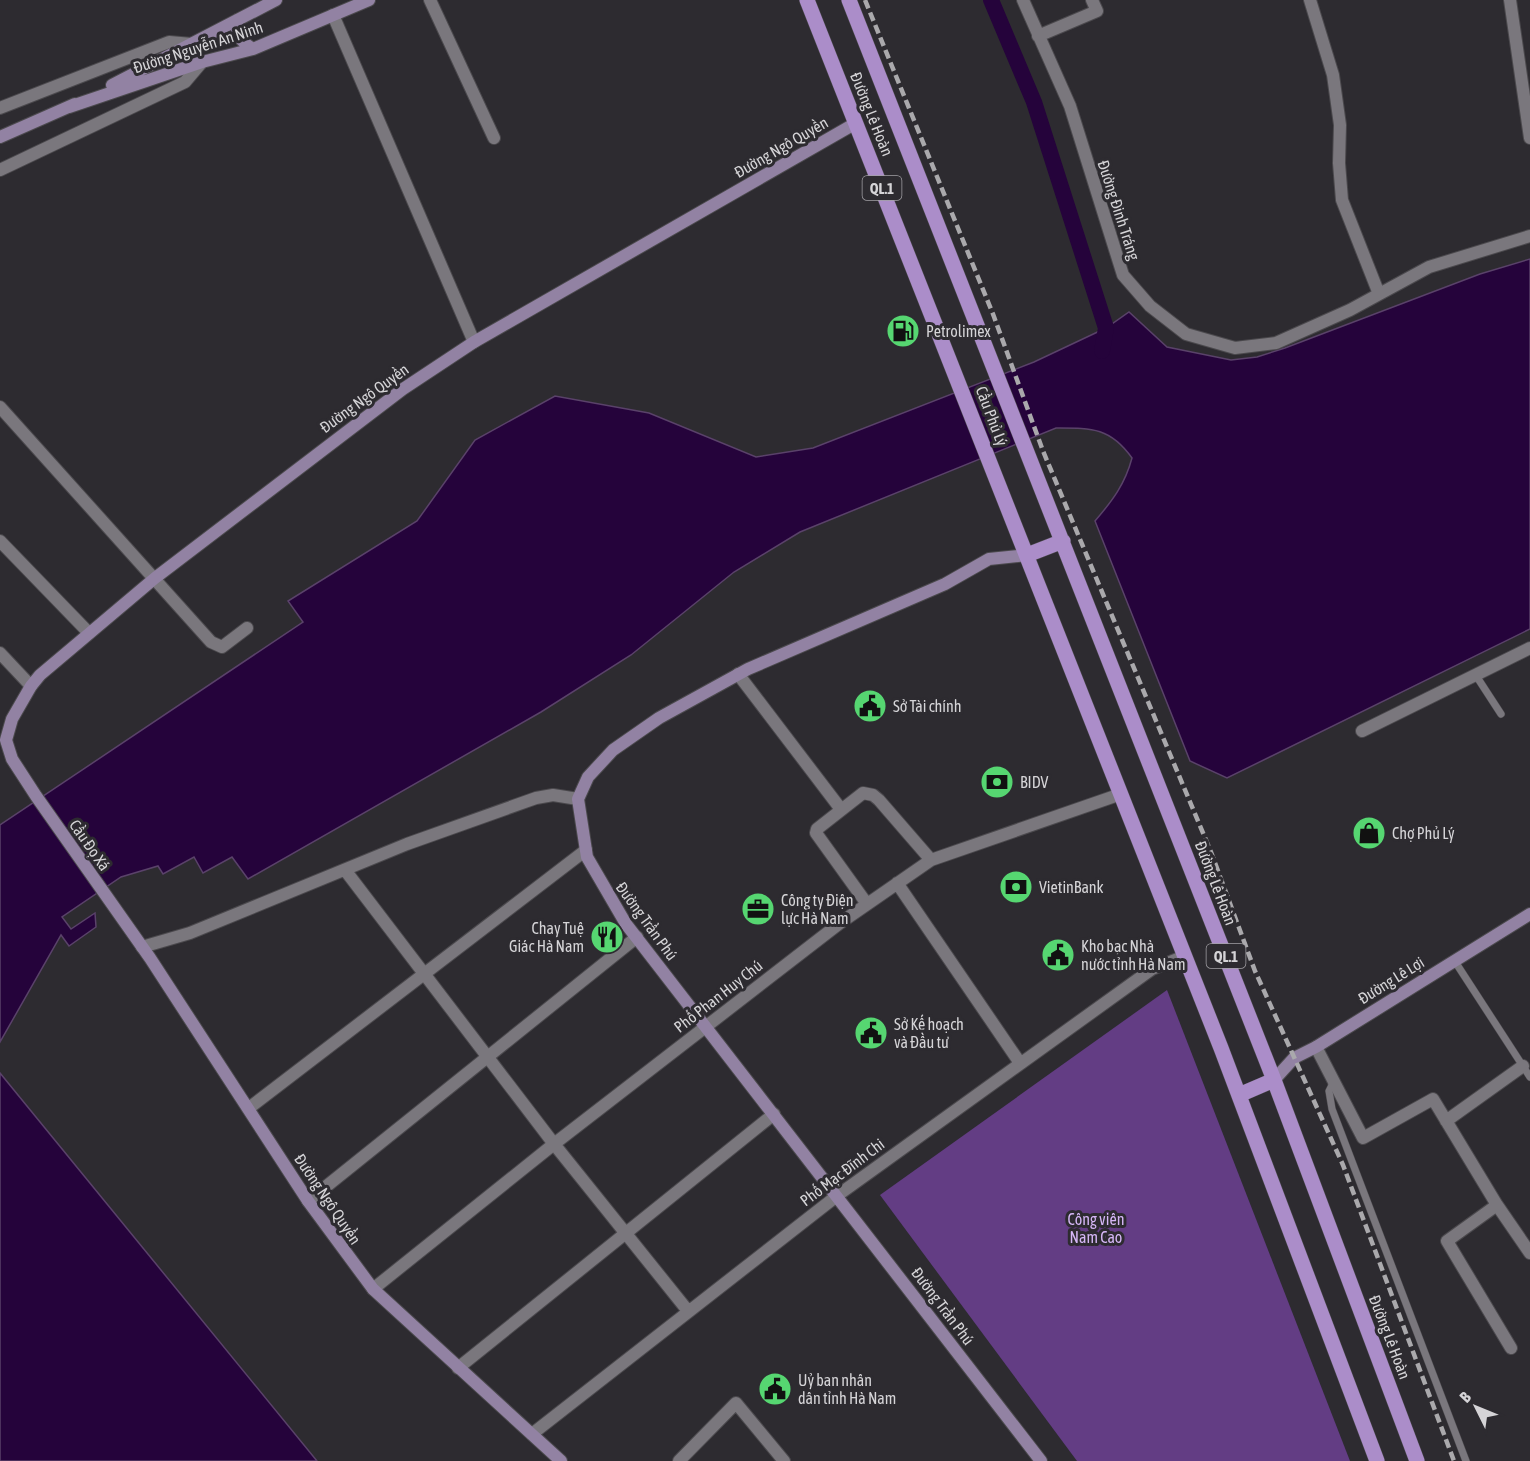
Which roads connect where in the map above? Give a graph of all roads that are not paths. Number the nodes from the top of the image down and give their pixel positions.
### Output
1 (276, 0) edge
2 (369, 0) edge
3 (430, 0) edge
4 (807, 0) edge
5 (849, 0) edge
6 (1023, 0) edge
7 (1092, 0) edge
8 (1310, 0) edge
9 (1510, 0) edge
10 (333, 15) junction
11 (237, 20) junction
12 (1038, 36) junction
13 (192, 44) junction
14 (253, 50) junction
15 (202, 62) junction
16 (69, 107) junction
17 (0, 108) edge
18 (856, 123) junction
19 (0, 137) edge
20 (494, 138) dead end
21 (1530, 138) edge
22 (0, 170) edge
23 (1530, 236) edge
24 (1379, 294) junction
25 (474, 342) junction
26 (994, 362) joint
27 (957, 375) joint
28 (0, 407) edge
29 (1029, 454) joint
30 (0, 541) edge
31 (1063, 542) junction
32 (1027, 555) junction
33 (155, 579) junction
34 (247, 628) dead end
35 (89, 633) junction
36 (1530, 648) edge
37 (0, 653) edge
38 (738, 674) junction
39 (1475, 674) junction
40 (31, 686) junction
41 (1501, 714) dead end
42 (1362, 730) dead end
43 (1121, 794) junction
44 (36, 796) joint
45 (578, 799) junction
46 (840, 808) junction
47 (586, 850) junction
48 (931, 860) junction
49 (345, 870) junction
50 (897, 883) junction
51 (867, 904) junction
52 (118, 913) joint
53 (1530, 914) edge
54 (637, 938) junction
55 (142, 947) junction
56 (1185, 956) junction
57 (1454, 960) junction
58 (424, 974) junction
59 (706, 1027) junction
60 (1316, 1047) junction
61 (489, 1056) junction
62 (1020, 1063) junction
63 (1526, 1071) edge
64 (1274, 1080) junction
65 (1334, 1081) junction
66 (1239, 1095) junction
67 (249, 1108) junction
68 (774, 1114) junction
69 (1446, 1121) junction
70 (554, 1144) junction
71 (838, 1195) junction
72 (308, 1201) junction
73 (1497, 1205) junction
74 (627, 1233) junction
75 (1530, 1253) edge
76 (373, 1289) junction
77 (688, 1311) junction
78 (1511, 1348) dead end
79 (458, 1368) junction
80 (532, 1434) junction
81 (561, 1461) edge
82 (679, 1461) edge
83 (784, 1461) edge
84 (1041, 1461) edge
85 (1377, 1461) edge
86 (1417, 1461) edge
87 (1466, 1461) edge

1 - 11 street, Đường Nguyễn An Ninh
2 - 10 street, Đường Nguyễn An Ninh
3 - 20 street
4 - 18 main road, Đường Lê Hoàn / QL.1
5 - 26 main road, Đường Lê Hoàn / QL.1
6 - 12 street, Đường Đinh Tráng
7 - 12 street
8 - 24 street
9 - 21 street
10 - 14 street, Đường Nguyễn An Ninh
10 - 25 street
11 - 13 street, Đường Nguyễn An Ninh
11 - 14 street
12 - 24 street, Đường Đinh Tráng
13 - 16 street, Đường Nguyễn An Ninh
13 - 17 street
14 - 15 street, Đường Nguyễn An Ninh
15 - 16 street, Đường Nguyễn An Ninh
15 - 22 street
16 - 19 street, Đường Nguyễn An Ninh
18 - 25 street, Đường Ngô Quyền
18 - 27 main road, Đường Lê Hoàn / QL.1
23 - 24 street, Đường Đinh Tráng
25 - 33 street, Đường Ngô Quyền
26 - 29 main road, Cầu Phủ Lý / QL.1
27 - 32 main road, Cầu Phủ Lý / QL.1
28 - 33 street
29 - 31 main road, Đường Lê Hoàn / QL.1
30 - 35 street
31 - 32 main road
31 - 64 main road, Đường Lê Hoàn / QL.1
32 - 38 street
32 - 43 main road, QL.1
33 - 34 street
33 - 35 street, Đường Ngô Quyền
35 - 40 street, Đường Ngô Quyền
36 - 39 street
37 - 40 street
38 - 45 street
38 - 46 street
39 - 41 lane
39 - 42 street
40 - 44 street, Đường Ngô Quyền
43 - 48 street, Phố Phan Huy Chú
43 - 56 main road, QL.1
44 - 52 street, Cầu Đọ Xá
45 - 47 street, Đường Trần Phú
45 - 49 street
46 - 48 street
46 - 51 street
47 - 54 street, Đường Trần Phú
47 - 58 street
48 - 50 street, Phố Phan Huy Chú
49 - 55 street
49 - 58 street
50 - 51 street, Phố Phan Huy Chú
50 - 62 street
51 - 59 street, Phố Phan Huy Chú
52 - 55 street, Đường Ngô Quyền
53 - 57 street, Đường Lê Lợi
54 - 59 street, Đường Trần Phú
54 - 61 street
55 - 67 street, Đường Ngô Quyền
56 - 62 street, Phố Mạc Đĩnh Chi
56 - 66 main road, QL.1
57 - 60 street, Đường Lê Lợi
57 - 63 lane
58 - 61 street
58 - 67 street
59 - 68 street, Đường Trần Phú
59 - 70 street, Phố Phan Huy Chú
60 - 64 street, Đường Lê Lợi
60 - 65 street
61 - 70 street
61 - 72 street
62 - 71 street, Phố Mạc Đĩnh Chi
63 - 69 street
64 - 66 main road
64 - 86 main road, Đường Lê Hoàn / QL.1
65 - 69 street
65 - 87 lane
66 - 85 main road, QL.1
67 - 72 street, Đường Ngô Quyền
68 - 71 street, Đường Trần Phú
68 - 74 street
69 - 73 street
70 - 74 street
70 - 76 street, Phố Phan Huy Chú
71 - 77 street, Phố Mạc Đĩnh Chi
71 - 84 street, Đường Trần Phú
72 - 76 street, Đường Ngô Quyền
73 - 75 street
73 - 78 street
74 - 77 street
74 - 79 street
76 - 79 street, Đường Ngô Quyền
77 - 80 street, Phố Mạc Đĩnh Chi
79 - 80 street, Đường Ngô Quyền
80 - 81 street, Đường Ngô Quyền
82 - 83 street

